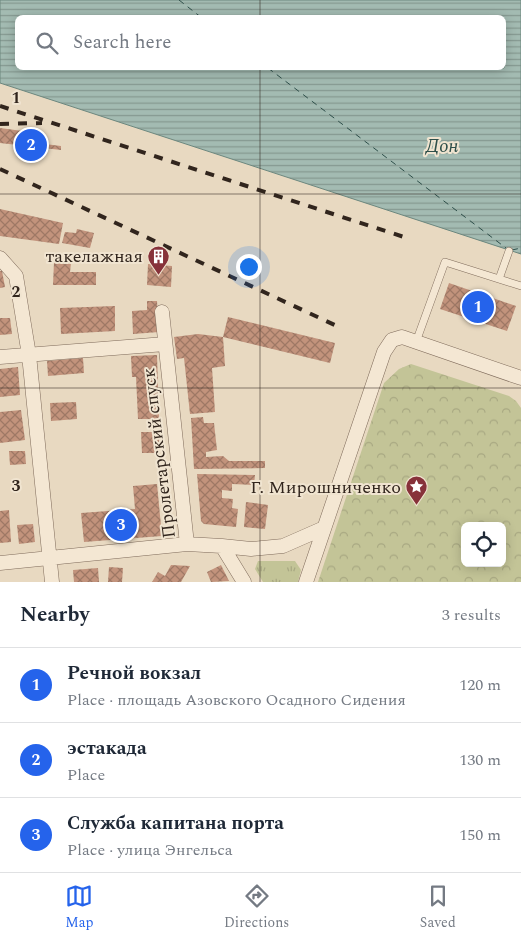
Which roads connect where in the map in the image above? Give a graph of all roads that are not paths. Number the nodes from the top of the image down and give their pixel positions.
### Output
1 (509, 250) dead end
2 (0, 258) edge
3 (500, 279) junction
4 (521, 286) edge
5 (162, 312) dead end
6 (416, 342) junction
7 (165, 344) junction
8 (29, 355) junction
9 (0, 357) edge
10 (521, 378) edge
11 (324, 528) junction
12 (187, 544) junction
13 (222, 546) junction
14 (48, 559) junction
15 (0, 563) edge
16 (52, 582) edge
17 (244, 582) edge
18 (306, 582) edge

1 - 3 lane
2 - 8 street
3 - 4 lane
3 - 6 lane
5 - 7 street, Пролетарский спуск
6 - 10 street
6 - 11 street
7 - 8 street
7 - 12 street, Пролетарский спуск
8 - 9 street
8 - 14 street
11 - 13 street, Пролетарский спуск
11 - 18 street
12 - 13 street, Пролетарский спуск
12 - 14 street
13 - 17 street
14 - 15 street
14 - 16 street

